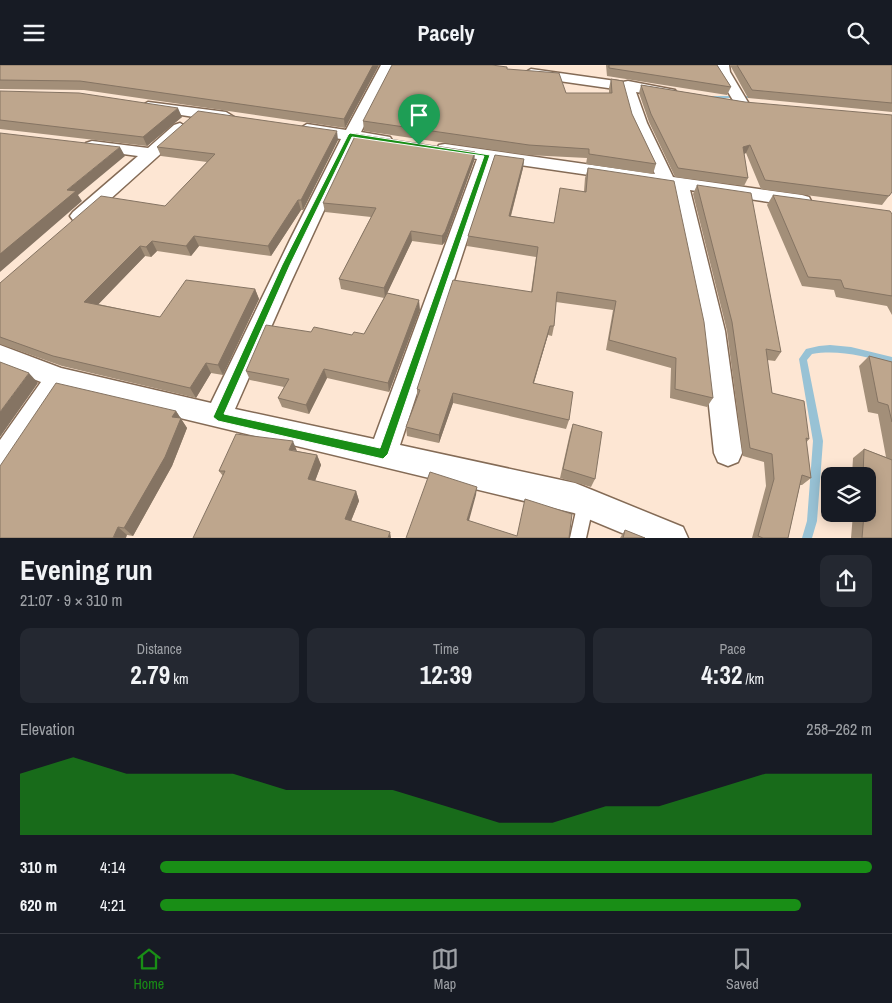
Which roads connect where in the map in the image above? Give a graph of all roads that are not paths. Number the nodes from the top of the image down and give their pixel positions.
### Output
1 (388, 65) edge
2 (722, 65) edge
3 (515, 71) edge
4 (628, 85) junction
5 (689, 96) edge
6 (739, 98) junction
7 (725, 102) edge
8 (135, 104) edge
9 (760, 106) edge
10 (198, 113) junction
11 (246, 120) edge
12 (293, 127) edge
13 (350, 135) junction
14 (399, 142) edge
15 (72, 143) edge
16 (428, 147) edge
17 (151, 153) junction
18 (487, 155) junction
19 (674, 184) junction
20 (814, 203) edge
21 (65, 229) edge
22 (0, 355) edge
23 (58, 378) junction
24 (218, 417) junction
25 (728, 453) dead end
26 (383, 454) junction
27 (0, 464) edge
28 (586, 502) junction
29 (578, 538) edge
30 (672, 538) edge

1 - 13 street
2 - 6 street
3 - 4 street
4 - 5 street
4 - 19 street
6 - 7 street
6 - 9 street
8 - 10 street
10 - 11 street
10 - 17 street
12 - 13 street
13 - 14 street
13 - 24 street
15 - 17 street
16 - 18 street
17 - 21 street
18 - 19 street
18 - 26 street
19 - 20 street
19 - 25 street
22 - 23 street
23 - 24 street
23 - 27 street
24 - 26 street
26 - 28 street
28 - 29 lane
28 - 30 street

